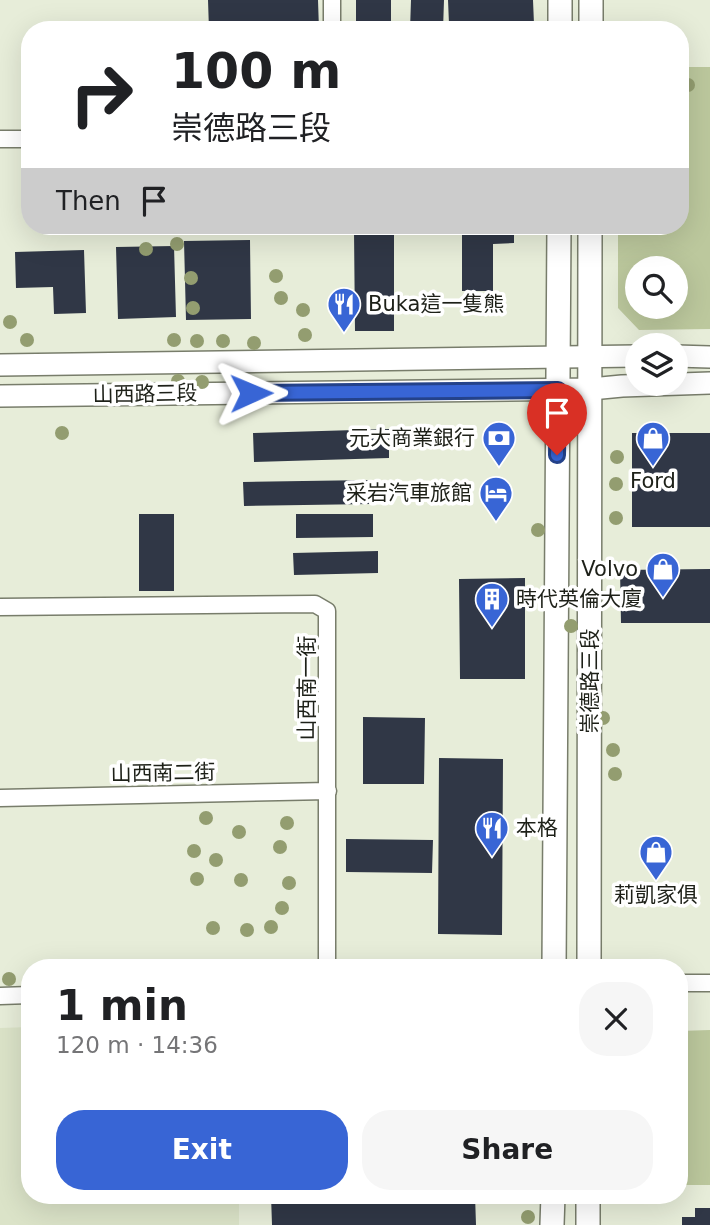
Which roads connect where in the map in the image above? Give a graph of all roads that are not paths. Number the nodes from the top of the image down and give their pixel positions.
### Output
1 (332, 0) edge
2 (560, 0) edge
3 (591, 0) edge
4 (332, 21) edge
5 (560, 21) edge
6 (591, 21) edge
7 (0, 139) edge
8 (21, 139) edge
9 (559, 235) edge
10 (590, 235) edge
11 (558, 356) junction
12 (590, 356) junction
13 (625, 356) edge
14 (688, 356) edge
15 (710, 357) edge
16 (0, 365) edge
17 (710, 383) edge
18 (591, 389) junction
19 (558, 390) junction
20 (0, 396) edge
21 (0, 607) edge
22 (328, 791) junction
23 (0, 798) edge
24 (327, 959) edge
25 (554, 959) edge
26 (589, 959) edge
27 (710, 983) edge
28 (688, 984) edge
29 (21, 995) edge
30 (0, 996) edge
31 (553, 1204) edge
32 (588, 1204) edge
33 (552, 1225) edge
34 (588, 1225) edge

1 - 4 street
2 - 5 main road
3 - 6 main road
7 - 8 street
9 - 11 main road, 崇德路三段
10 - 12 main road, 崇德路三段
11 - 12 street, 山西路三段
11 - 16 street, 山西路三段
11 - 19 main road, 崇德路三段
12 - 13 street, 山西路三段
12 - 18 main road, 崇德路三段
14 - 15 street
17 - 18 street, 山西路三段
18 - 19 street, 山西路三段
18 - 26 main road, 崇德路三段
19 - 20 street, 山西路三段
19 - 25 main road, 崇德路三段
21 - 22 street, 山西南一街
22 - 23 street, 山西南二街
22 - 24 street, 山西南一街
27 - 28 street
29 - 30 street
31 - 33 main road
32 - 34 main road

